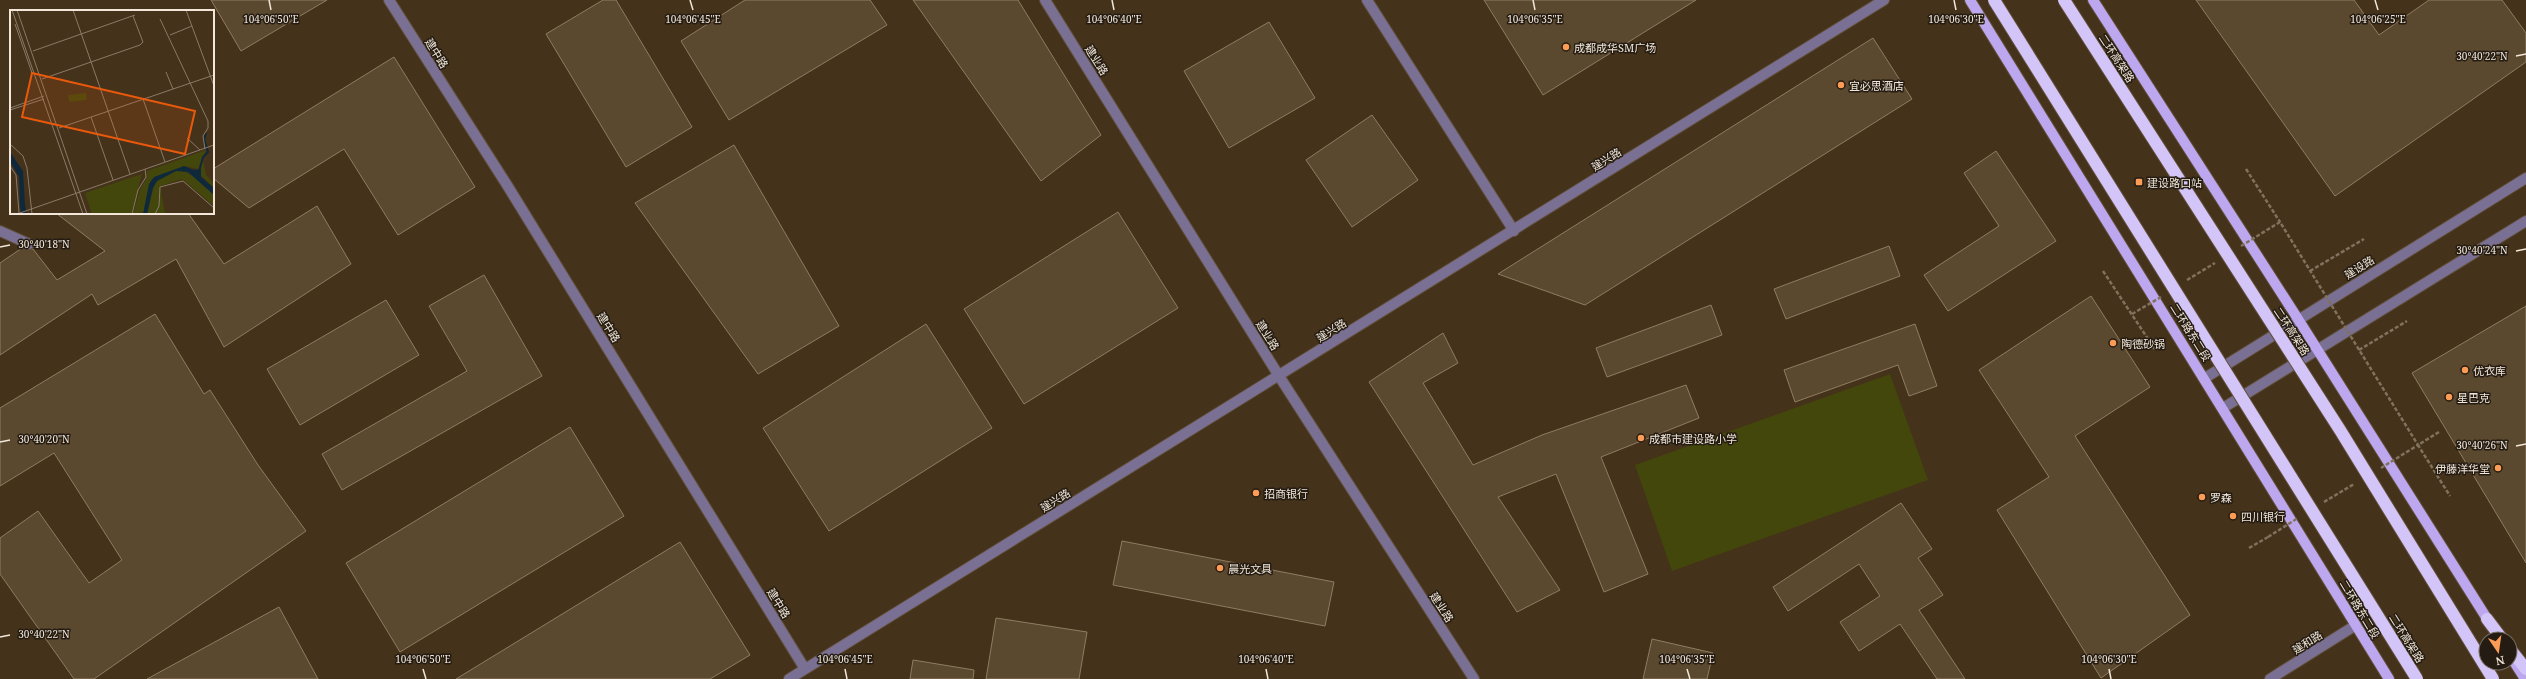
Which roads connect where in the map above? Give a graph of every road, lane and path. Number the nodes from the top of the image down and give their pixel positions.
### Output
1 (389, 0) edge
2 (1045, 0) edge
3 (1367, 0) edge
4 (1884, 0) edge
5 (1970, 0) edge
6 (1994, 0) edge
7 (2064, 0) edge
8 (2093, 0) edge
9 (2246, 169) dead end
10 (2526, 178) edge
11 (2526, 221) edge
12 (2280, 222) junction
13 (0, 231) edge
14 (1514, 231) junction
15 (2364, 239) dead end
16 (29, 244) dead end
17 (2239, 247) dead end
18 (2219, 260) dead end
19 (2103, 271) dead end
20 (2310, 271) junction
21 (2186, 281) dead end
22 (2166, 293) dead end
23 (2132, 314) junction
24 (2298, 319) junction
25 (2407, 321) dead end
26 (2318, 350) junction
27 (2359, 350) junction
28 (2156, 351) dead end
29 (1279, 376) junction
30 (2205, 378) junction
31 (2223, 408) junction
32 (2439, 432) dead end
33 (2418, 445) junction
34 (2377, 470) dead end
35 (2357, 482) dead end
36 (2450, 496) dead end
37 (2323, 503) dead end
38 (2302, 516) dead end
39 (2249, 548) dead end
40 (2487, 620) joint
41 (2356, 625) junction
42 (2495, 631) edge
43 (2518, 659) edge
44 (2518, 668) edge
45 (805, 669) junction
46 (2526, 669) edge
47 (789, 679) edge
48 (1474, 679) edge
49 (2270, 679) edge
50 (2389, 679) edge
51 (2417, 679) edge
52 (2493, 679) edge
53 (2525, 679) edge

1 - 45 street, 建中路
2 - 29 street, 建业路
3 - 14 street
4 - 14 street, 建兴路
5 - 30 main road, 二环路东二段
6 - 51 highway, 二环高架路, bridge
7 - 52 highway, 二环高架路, bridge
8 - 24 main road
9 - 12 path
10 - 24 street, 建设路
11 - 26 street
12 - 17 path, bridge
12 - 20 path, bridge
13 - 16 street
14 - 29 street, 建兴路
15 - 20 path
18 - 21 path, bridge
19 - 23 path
20 - 27 path, bridge
22 - 23 path, bridge
23 - 28 path
24 - 26 main road
24 - 30 street, 建设路
25 - 27 path
26 - 31 street
26 - 40 main road
27 - 33 path, bridge
29 - 45 street, 建兴路
29 - 48 street, 建业路
30 - 31 main road, 二环路东二段
31 - 41 main road, 二环路东二段
32 - 33 path
33 - 34 path, bridge
33 - 36 path
35 - 37 path, bridge
38 - 39 path, bridge
40 - 42 highway
41 - 49 street, 建和路
41 - 50 main road, 二环路东二段
43 - 46 highway
44 - 53 main road
45 - 47 street, 建兴路

